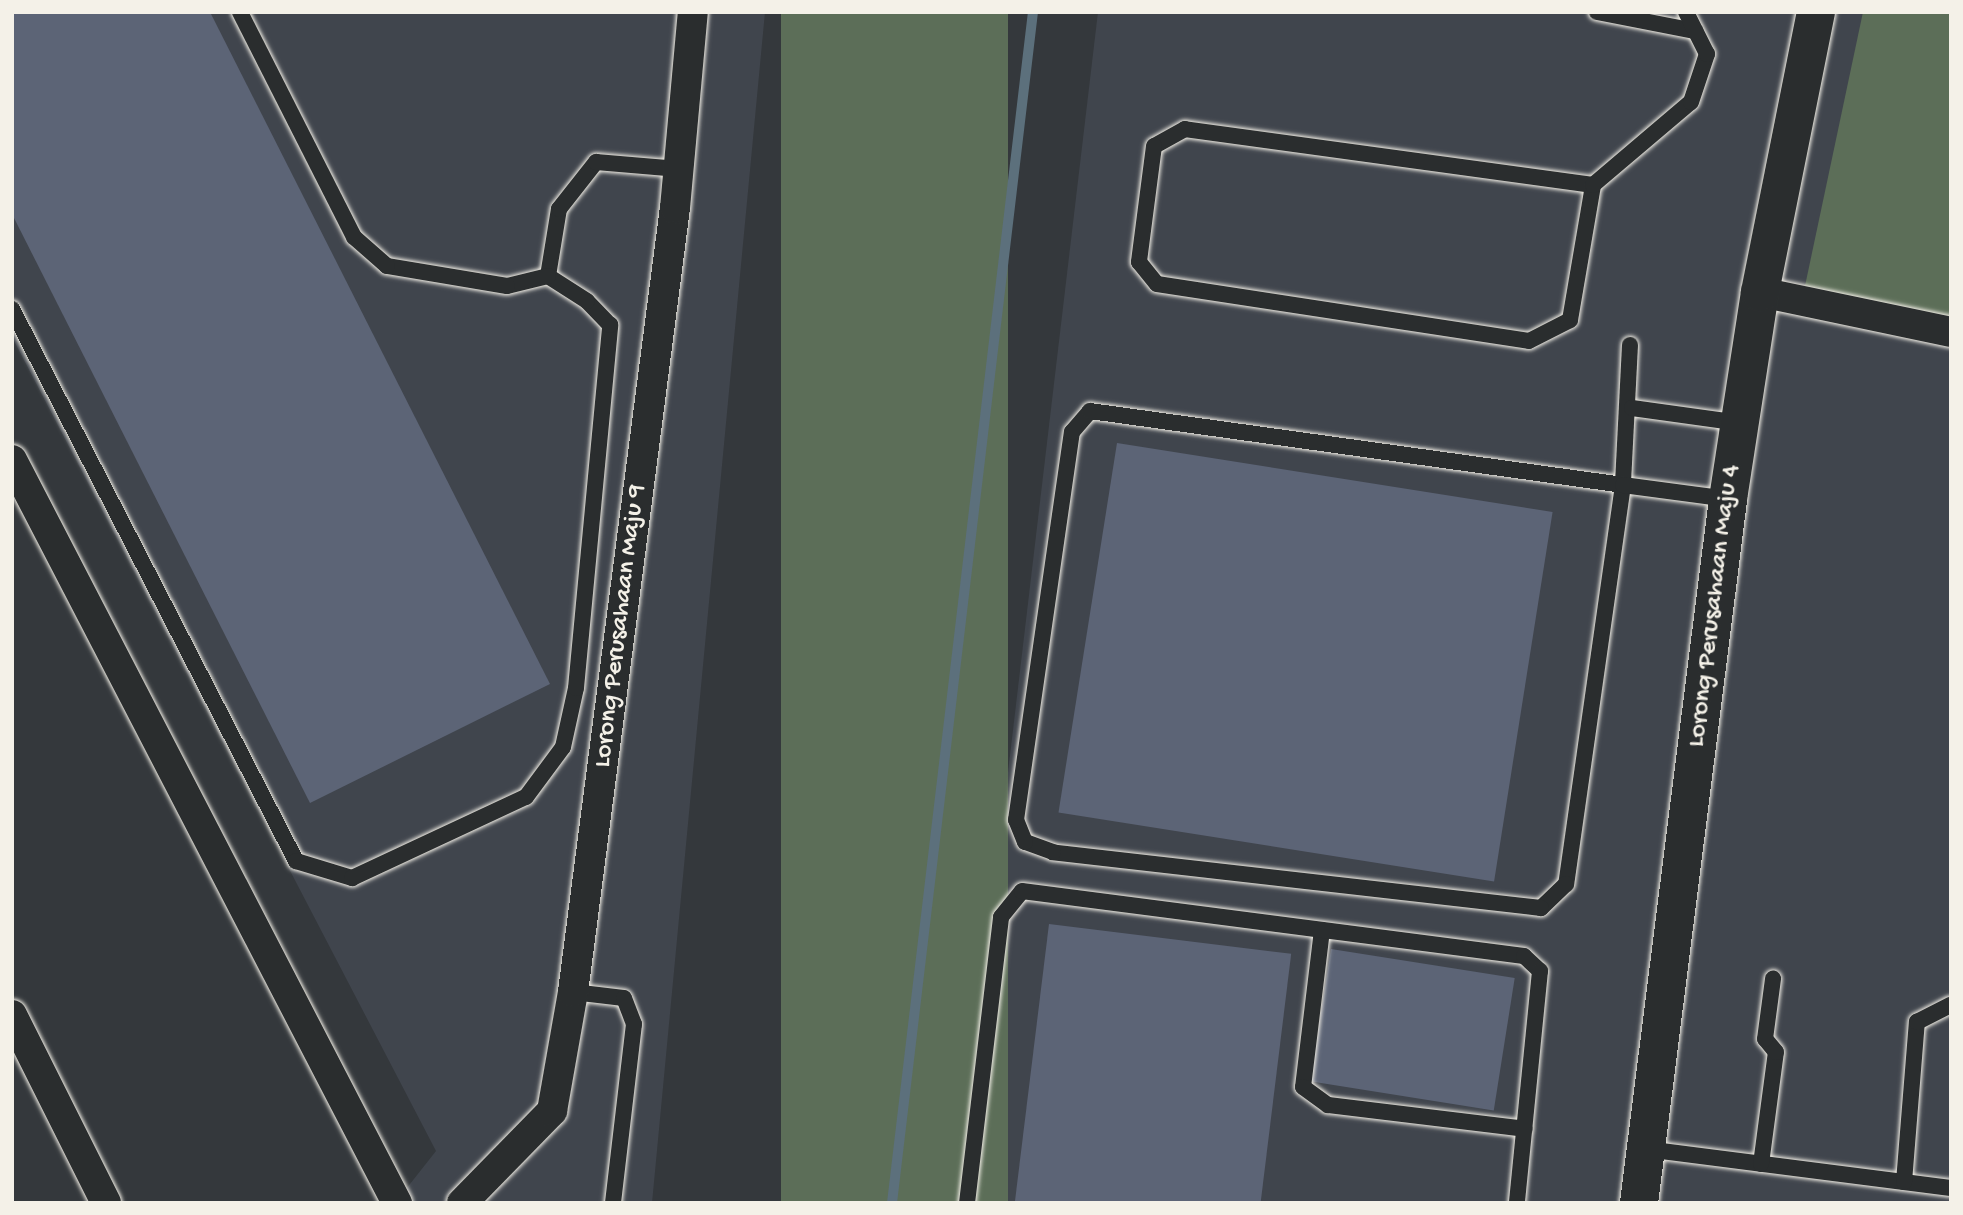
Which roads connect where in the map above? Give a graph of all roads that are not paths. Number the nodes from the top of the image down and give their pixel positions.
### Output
1 (240, 12) edge
2 (693, 12) edge
3 (1597, 12) edge
4 (1686, 12) edge
5 (1816, 12) edge
6 (1695, 31) junction
7 (679, 169) junction
8 (1593, 185) junction
9 (548, 276) junction
10 (1760, 292) junction
11 (12, 309) edge
12 (1951, 332) edge
13 (1630, 345) dead end
14 (1632, 408) junction
15 (1740, 423) junction
16 (12, 460) edge
17 (1623, 485) junction
18 (1728, 499) junction
19 (1322, 930) junction
20 (1773, 979) dead end
21 (573, 992) junction
22 (1951, 1004) edge
23 (12, 1015) edge
24 (1525, 1129) junction
25 (1646, 1149) junction
26 (1760, 1164) junction
27 (1904, 1182) junction
28 (1951, 1188) edge
29 (106, 1203) edge
30 (397, 1203) edge
31 (462, 1203) edge
32 (613, 1203) edge
33 (967, 1203) edge
34 (1517, 1203) edge
35 (1639, 1203) edge

1 - 9 lane
2 - 7 street, Lorong Perusahaan Maju 9
3 - 6 lane
4 - 6 lane
5 - 10 street, Lorong Perusahaan Maju 4
6 - 8 lane
7 - 9 lane
7 - 21 street, Lorong Perusahaan Maju 9
8 - 8 lane
9 - 11 lane
10 - 12 street
10 - 15 street, Lorong Perusahaan Maju 4
13 - 14 lane
14 - 15 lane
14 - 17 lane
15 - 18 street, Lorong Perusahaan Maju 4
16 - 30 street
17 - 17 lane
17 - 18 lane
18 - 25 street, Lorong Perusahaan Maju 4
19 - 24 lane
19 - 24 lane
19 - 33 lane
20 - 26 lane
21 - 31 street, Lorong Perusahaan Maju 9
21 - 32 lane
22 - 27 lane
23 - 29 street
24 - 34 lane
25 - 26 lane
25 - 35 street, Lorong Perusahaan Maju 4
26 - 27 lane
27 - 28 lane

